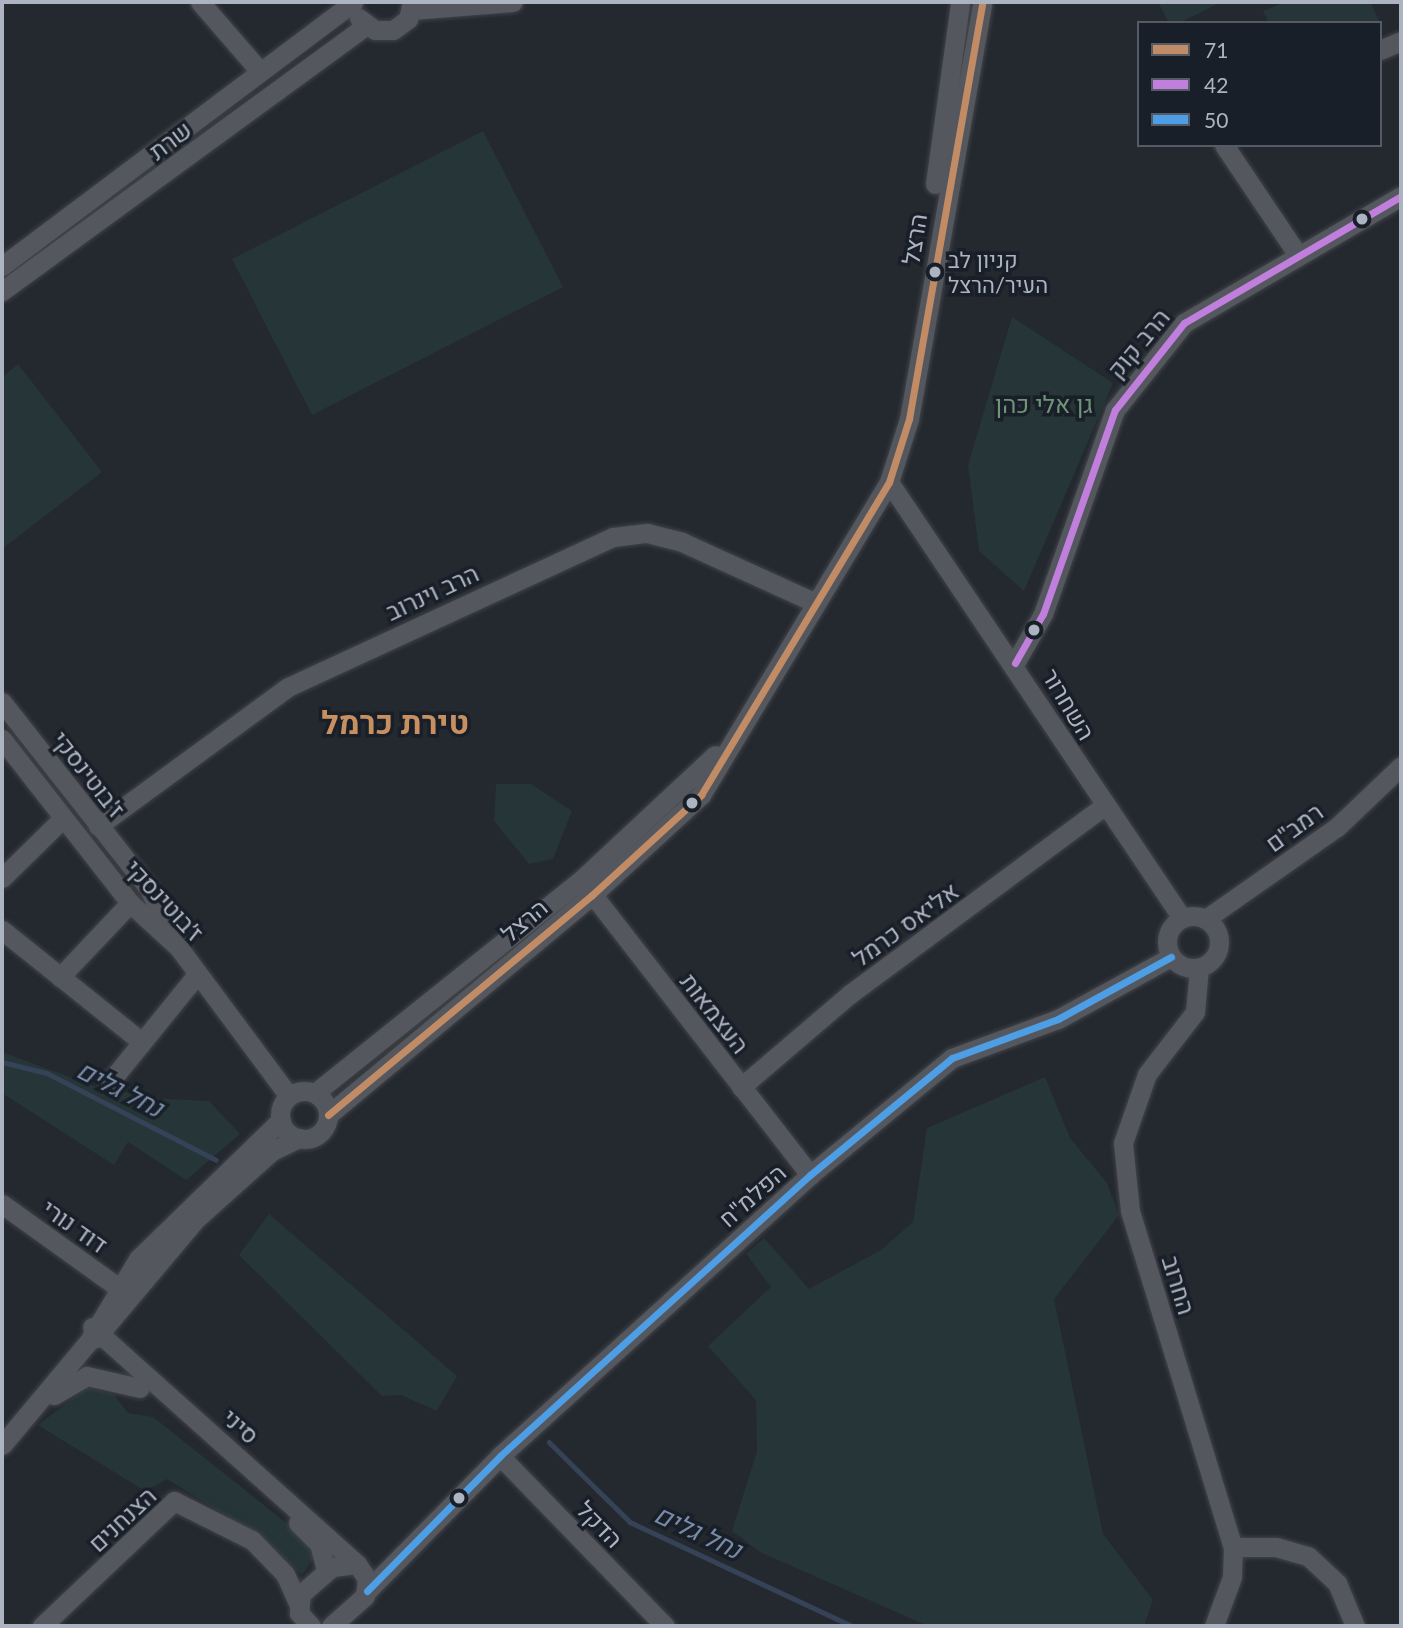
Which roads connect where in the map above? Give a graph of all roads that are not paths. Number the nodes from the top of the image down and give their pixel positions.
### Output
1 (200, 2) edge
2 (354, 2) edge
3 (513, 2) edge
4 (957, 3) edge
5 (983, 3) edge
6 (412, 6) edge
7 (366, 26) junction
8 (1401, 41) edge
9 (1382, 49) edge
10 (259, 70) junction
11 (1225, 147) edge
12 (1401, 196) edge
13 (1298, 255) junction
14 (2, 266) edge
15 (2, 291) edge
16 (889, 482) junction
17 (816, 603) junction
18 (1015, 663) junction
19 (2, 702) edge
20 (2, 739) edge
21 (1401, 766) edge
22 (1103, 807) junction
23 (63, 818) junction
24 (98, 826) junction
25 (2, 878) edge
26 (587, 887) junction
27 (130, 903) junction
28 (1182, 918) junction
29 (1207, 918) junction
30 (2, 930) edge
31 (178, 948) junction
32 (1171, 957) junction
33 (1199, 968) junction
34 (198, 974) junction
35 (60, 978) junction
36 (142, 1042) junction
37 (109, 1083) dead end
38 (741, 1087) junction
39 (315, 1093) junction
40 (289, 1096) junction
41 (328, 1115) junction
42 (281, 1120) junction
43 (299, 1138) junction
44 (810, 1175) junction
45 (2, 1204) edge
46 (119, 1288) junction
47 (95, 1334) junction
48 (140, 1388) junction
49 (39, 1405) junction
50 (2, 1445) edge
51 (500, 1456) junction
52 (413, 1539) junction
53 (1233, 1547) junction
54 (360, 1565) junction
55 (326, 1570) junction
56 (368, 1591) junction
57 (304, 1621) edge
58 (42, 1626) edge
59 (333, 1626) edge
60 (665, 1626) edge
61 (1214, 1626) edge
62 (1355, 1626) edge

1 - 10 street
2 - 7 street
2 - 10 street, שרת
3 - 6 street
4 - 5 street
4 - 16 street, הרצל
5 - 16 street, הרצל
6 - 7 street
7 - 15 street, שרת
8 - 9 street
10 - 14 street, שרת
11 - 13 street
12 - 13 street, הרב קוק
13 - 18 street, הרב קוק
16 - 17 street, הרצל
16 - 18 street, השחרור
17 - 24 street, הרב וינרוב
17 - 26 street, הרצל
18 - 22 street, השחרור
19 - 24 street, ז'בוטינסקי
20 - 23 street, ז׳בוטינסקי
21 - 29 street, רמב"ם
22 - 28 street, השחרור
22 - 38 street, אליאס כרמל
23 - 25 street
23 - 27 street, ז׳בוטינסקי
24 - 31 street, ז'בוטינסקי
26 - 38 street, העצמאות
26 - 39 street, הרצל
26 - 41 street, הרצל
27 - 31 street, ז׳בוטינסקי
27 - 35 street
28 - 29 street
28 - 32 street
29 - 33 street
30 - 35 street
31 - 34 street, ז׳בוטינסקי
32 - 33 street
32 - 44 street, הפלמ"ח
33 - 53 street, החרוב
34 - 36 street
34 - 40 street, ז׳בוטינסקי
35 - 36 street
36 - 37 street
38 - 44 street, העצמאות
39 - 40 street
39 - 41 street
40 - 42 street
41 - 43 street
42 - 43 street
42 - 46 street
43 - 47 street
44 - 51 street, הפלמ"ח
45 - 46 street, דוד נורי
46 - 47 street
47 - 48 street, סיני
47 - 49 street
47 - 54 street, סיני
48 - 49 street
48 - 55 street, סיני
49 - 50 street
51 - 52 street, הפלמ"ח
51 - 60 street, הדקל
52 - 54 street, הפלמ"ח
52 - 56 street, הפלמ"ח
53 - 61 street, החרוב
53 - 62 street
54 - 55 street, הפלמ"ח
54 - 56 street
55 - 57 street
56 - 59 street, הפלמ"ח
57 - 58 street, הצנחנים

